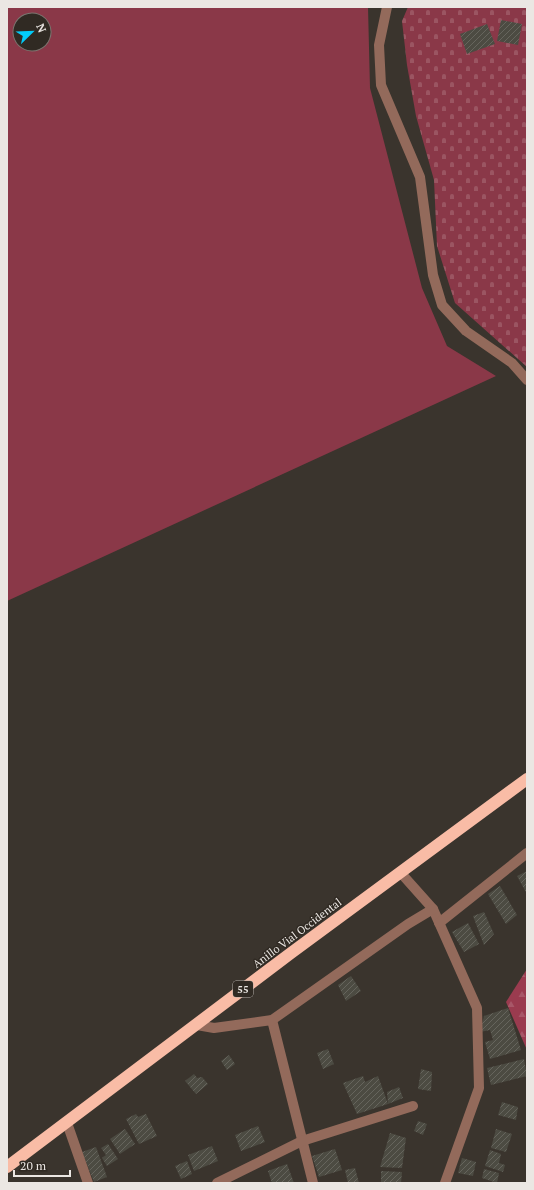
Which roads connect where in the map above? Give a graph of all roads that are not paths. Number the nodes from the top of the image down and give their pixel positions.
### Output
1 (386, 7) edge
2 (527, 380) edge
3 (527, 779) edge
4 (527, 853) edge
5 (400, 872) junction
6 (433, 908) junction
7 (439, 922) junction
8 (272, 1020) junction
9 (197, 1025) junction
10 (413, 1106) dead end
11 (67, 1122) junction
12 (302, 1141) junction
13 (7, 1167) edge
14 (88, 1183) edge
15 (216, 1183) edge
16 (313, 1183) edge
17 (445, 1183) edge

1 - 2 street
3 - 5 highway, Anillo Vial Occidental / 55
4 - 7 street
5 - 6 street
5 - 9 highway, Anillo Vial Occidental / 55
6 - 7 street
6 - 8 street
7 - 17 street
8 - 9 street
8 - 12 street
9 - 11 highway, Anillo Vial Occidental / 55
10 - 12 street
11 - 13 highway, Anillo Vial Occidental / 55
11 - 14 street
12 - 15 street
12 - 16 street

